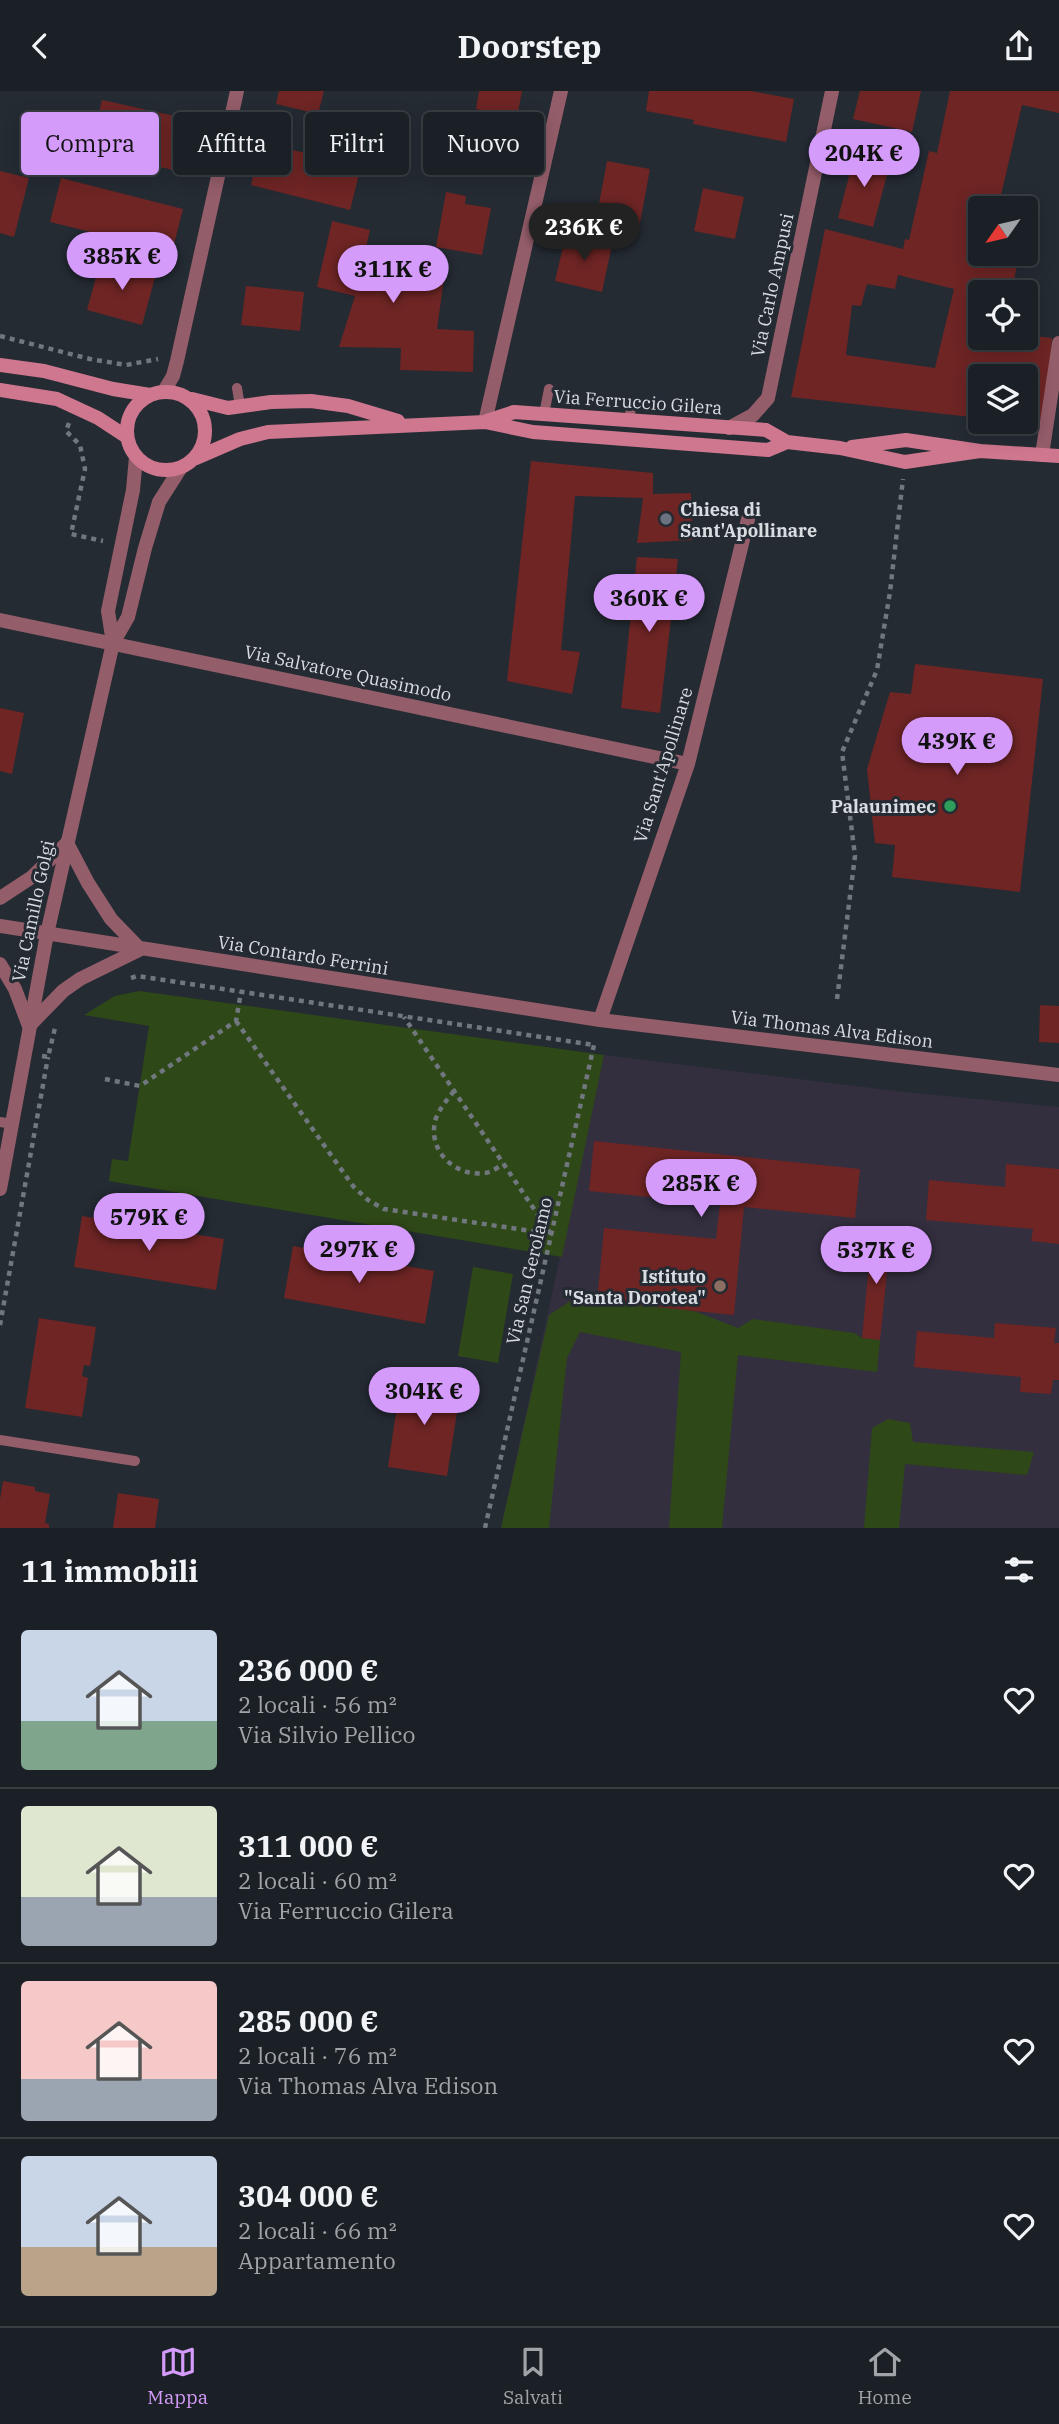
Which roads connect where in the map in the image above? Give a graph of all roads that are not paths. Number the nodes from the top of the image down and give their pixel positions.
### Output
1 (237, 91) edge
2 (561, 91) edge
3 (832, 91) edge
4 (1059, 342) edge
5 (0, 365) edge
6 (237, 388) dead end
7 (549, 389) dead end
8 (0, 390) edge
9 (157, 393) junction
10 (187, 398) junction
11 (632, 402) dead end
12 (240, 406) junction
13 (544, 414) junction
14 (629, 421) junction
15 (485, 422) junction
16 (406, 424) junction
17 (729, 428) junction
18 (127, 437) junction
19 (787, 442) junction
20 (840, 449) junction
21 (980, 451) junction
22 (1042, 455) junction
23 (1059, 456) edge
24 (136, 457) junction
25 (196, 458) junction
26 (180, 469) junction
27 (749, 515) dead end
28 (0, 620) edge
29 (113, 643) junction
30 (688, 764) junction
31 (67, 843) junction
32 (0, 898) edge
33 (0, 926) edge
34 (47, 933) junction
35 (140, 949) junction
36 (0, 964) edge
37 (600, 1020) junction
38 (29, 1026) junction
39 (1059, 1075) edge
40 (6, 1123) edge
41 (0, 1189) edge
42 (0, 1440) edge
43 (135, 1461) dead end

1 - 9 street
2 - 15 street
3 - 17 street, Via Carlo Ampusi
4 - 22 street
5 - 9 main road, Via Ferruccio Gilera
6 - 12 lane
7 - 13 lane
8 - 18 main road
9 - 10 main road, Via Ferruccio Gilera
9 - 18 main road
10 - 12 main road, Via Ferruccio Gilera
10 - 25 main road
11 - 14 lane
12 - 16 main road, Via Ferruccio Gilera
13 - 14 main road, Via Ferruccio Gilera
13 - 15 main road, Via Ferruccio Gilera
14 - 17 main road, Via Ferruccio Gilera
15 - 16 main road, Via Ferruccio Gilera
15 - 19 main road, Via Ferruccio Gilera
16 - 25 main road, Via Ferruccio Gilera
17 - 19 main road, Via Ferruccio Gilera
18 - 24 main road
19 - 20 main road, Via Ferruccio Gilera
20 - 21 main road, Via Ferruccio Gilera
20 - 21 main road, Via Ferruccio Gilera
21 - 22 main road, Via Ferruccio Gilera
22 - 23 main road, Via Ferruccio Gilera
24 - 26 main road
24 - 29 street
25 - 26 main road, Via Ferruccio Gilera
26 - 29 street
27 - 30 street, Via Sant'Apollinare
28 - 29 street, Via Salvatore Quasimodo
29 - 30 street, Via Salvatore Quasimodo
29 - 31 street, Via Camillo Golgi
30 - 37 street, Via Sant'Apollinare
31 - 32 street
31 - 34 street, Via Camillo Golgi
31 - 35 street
33 - 34 street, Via Contardo Ferrini
34 - 35 street, Via Contardo Ferrini
34 - 38 street, Via Camillo Golgi
35 - 37 street, Via Contardo Ferrini
35 - 38 street
36 - 38 street
37 - 39 street, Via Thomas Alva Edison
38 - 40 street, Via Camillo Golgi
40 - 41 street, Via Camillo Golgi
42 - 43 lane

